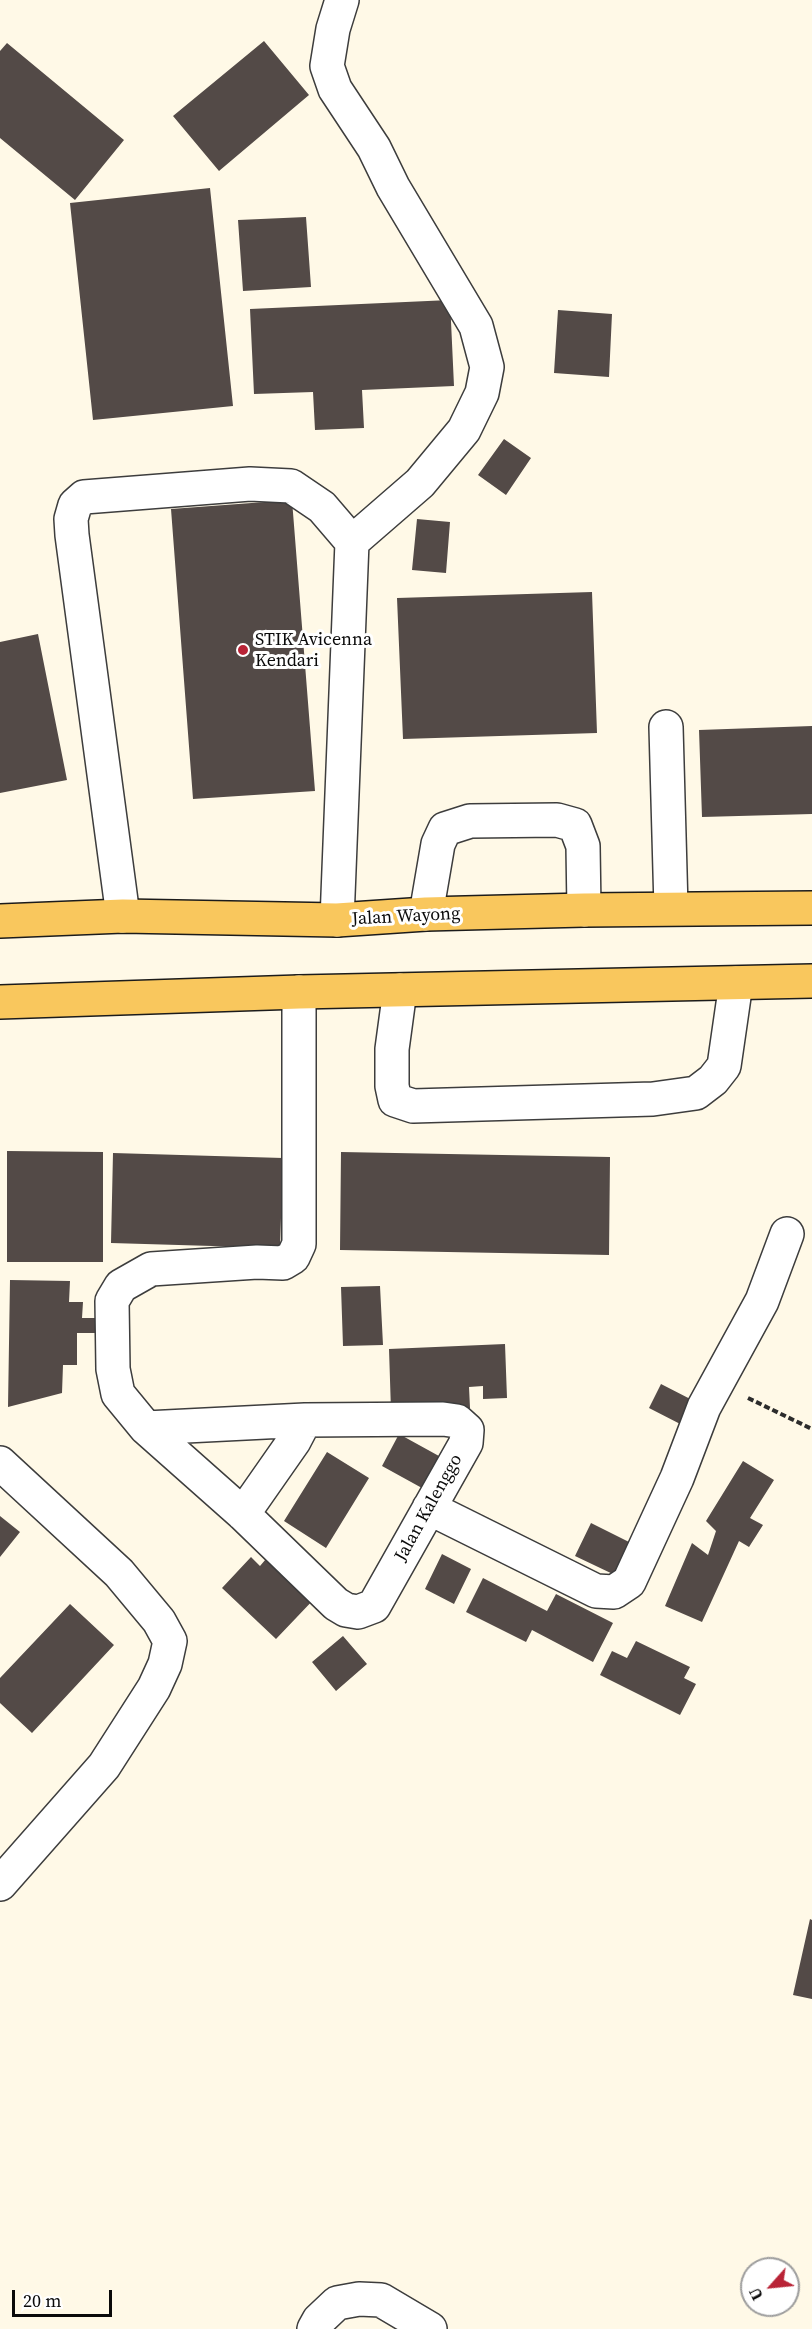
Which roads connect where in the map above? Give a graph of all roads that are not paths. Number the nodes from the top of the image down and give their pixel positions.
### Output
1 (342, 0) edge
2 (352, 542) junction
3 (666, 727) dead end
4 (671, 908) junction
5 (812, 908) edge
6 (584, 910) junction
7 (426, 914) junction
8 (123, 916) junction
9 (337, 920) junction
10 (0, 921) edge
11 (812, 981) edge
12 (736, 983) junction
13 (400, 990) junction
14 (299, 992) junction
15 (0, 1002) edge
16 (787, 1234) dead end
17 (305, 1420) junction
18 (146, 1428) junction
19 (0, 1463) edge
20 (429, 1508) junction
21 (243, 1514) junction
22 (0, 1884) edge
23 (314, 2329) edge
24 (430, 2329) edge

1 - 2 street
2 - 8 street
2 - 9 street
3 - 4 street
4 - 5 main road, Jalan Wayong
4 - 6 main road, Jalan Wayong
6 - 7 main road, Jalan Wayong
6 - 7 street
7 - 9 main road, Jalan Wayong
8 - 9 main road, Jalan Wayong
8 - 10 main road, Jalan Wayong
11 - 12 main road
12 - 13 main road
12 - 13 street
13 - 14 main road
14 - 15 main road
14 - 18 street, Jalan Kalenggo
16 - 20 street
17 - 18 street, Jalan Kalenggo
17 - 20 street, Jalan Kalenggo
17 - 21 street
18 - 21 street, Jalan Kalenggo
19 - 22 street
20 - 21 street, Jalan Kalenggo
23 - 24 street

